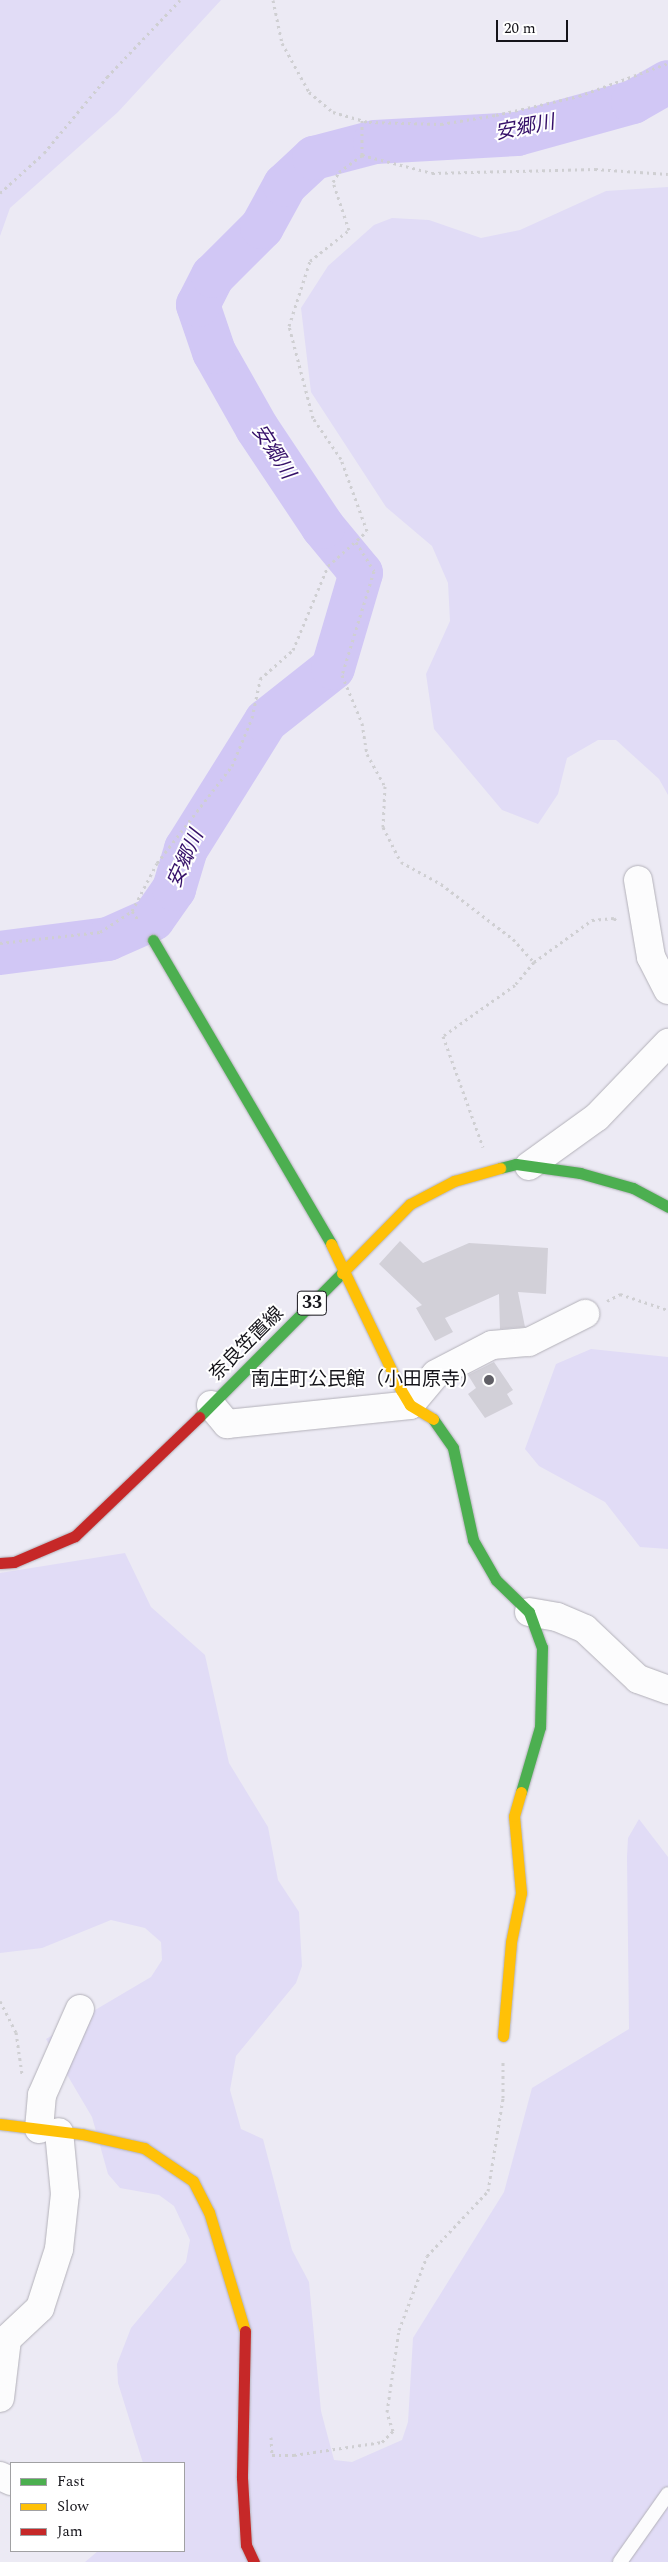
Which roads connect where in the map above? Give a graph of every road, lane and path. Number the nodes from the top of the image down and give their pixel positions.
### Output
1 (180, 0) edge
2 (272, 0) edge
3 (668, 63) edge
4 (362, 120) junction
5 (362, 155) junction
6 (668, 174) edge
7 (0, 193) edge
8 (356, 542) junction
9 (638, 880) dead end
10 (619, 926) dead end
11 (152, 940) dead end
12 (0, 943) edge
13 (534, 962) junction
14 (668, 990) edge
15 (668, 1042) edge
16 (529, 1166) junction
17 (491, 1168) junction
18 (668, 1207) edge
19 (346, 1269) junction
20 (668, 1310) edge
21 (585, 1314) joint
22 (211, 1405) junction
23 (410, 1405) junction
24 (0, 1563) edge
25 (529, 1612) junction
26 (668, 1690) edge
27 (0, 2000) edge
28 (80, 2009) dead end
29 (503, 2036) joint
30 (42, 2094) junction
31 (0, 2124) edge
32 (49, 2130) junction
33 (0, 2398) edge
34 (271, 2429) dead end
35 (668, 2494) edge
36 (246, 2545) junction
37 (249, 2562) edge
38 (254, 2562) edge
39 (620, 2562) edge

1 - 7 path
2 - 4 path
3 - 4 path
4 - 5 path
5 - 6 path
5 - 8 path
8 - 12 path
8 - 13 path
9 - 14 street
10 - 13 path
11 - 19 street
13 - 17 path
15 - 16 street
16 - 17 street, 奈良笠置線 / 33
16 - 18 street, 奈良笠置線 / 33
17 - 19 street, 奈良笠置線 / 33
19 - 22 street, 奈良笠置線 / 33
19 - 23 street
20 - 21 path
21 - 23 street
22 - 23 street
22 - 24 street, 奈良笠置線 / 33
23 - 25 street
25 - 26 street
25 - 29 street
27 - 30 path
28 - 30 street
29 - 34 path
30 - 32 street
31 - 32 street
32 - 33 street
32 - 36 street
35 - 39 lane
36 - 37 lane
36 - 38 street

